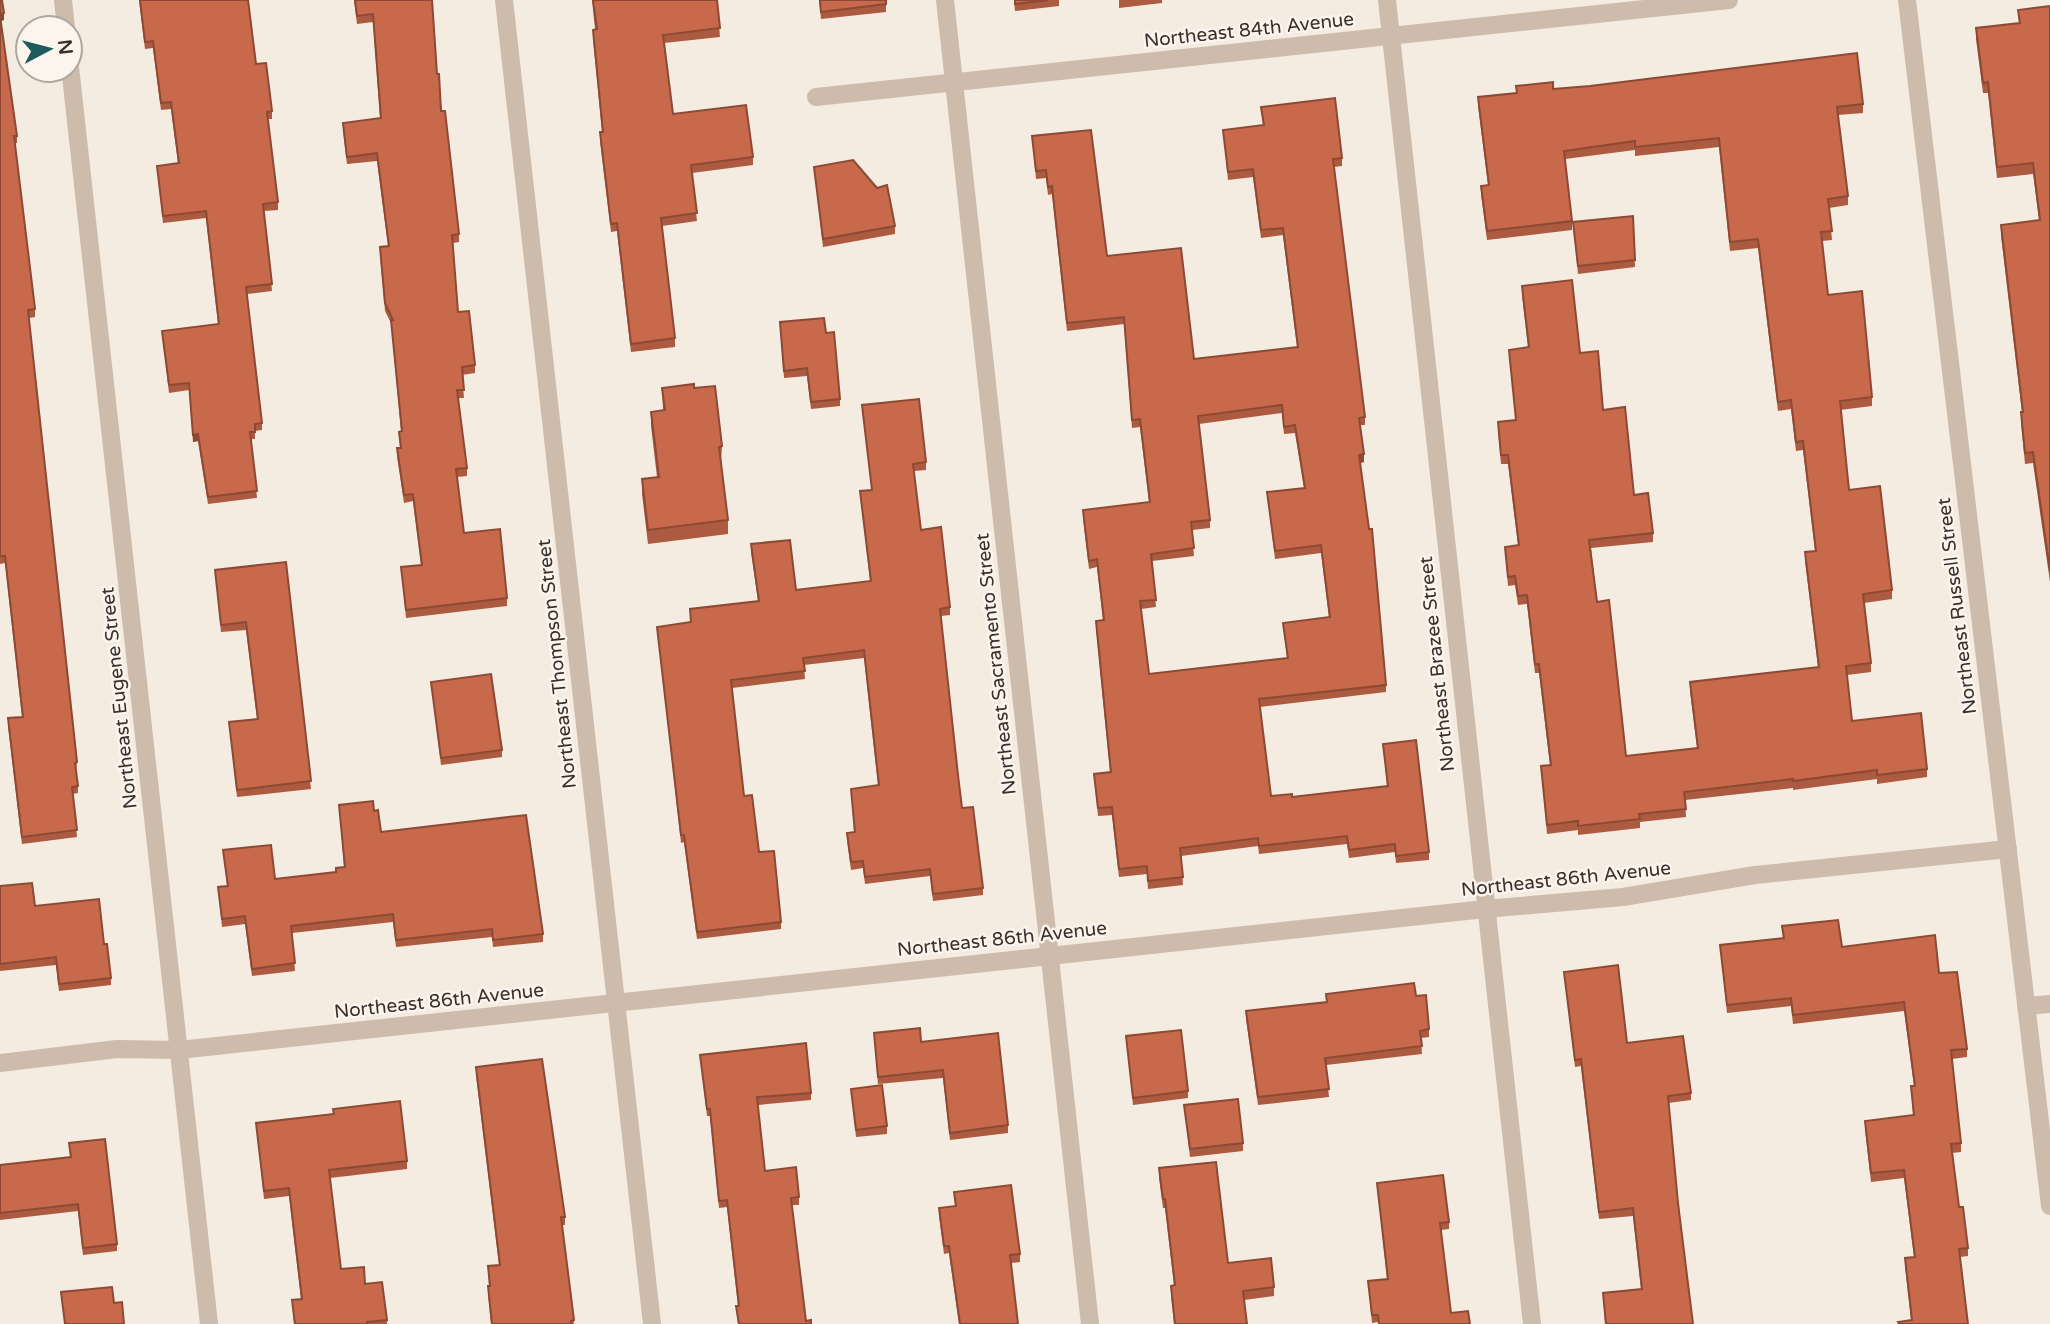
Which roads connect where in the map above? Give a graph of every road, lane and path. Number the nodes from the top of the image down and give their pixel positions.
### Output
1 (504, 0) edge
2 (945, 0) edge
3 (1387, 0) edge
4 (1729, 0) edge
5 (1907, 0) edge
6 (1391, 36) junction
7 (954, 83) junction
8 (72, 84) edge
9 (816, 97) dead end
10 (2008, 849) junction
11 (1485, 909) junction
12 (1049, 955) junction
13 (616, 1004) junction
14 (2050, 1004) edge
15 (2026, 1006) junction
16 (179, 1050) junction
17 (0, 1063) edge
18 (2050, 1206) edge
19 (209, 1324) edge
20 (652, 1324) edge
21 (1090, 1324) edge
22 (1532, 1324) edge

1 - 13 street, Northeast Thompson Street
2 - 7 street, Northeast Sacramento Street
3 - 6 street, Northeast Brazee Street
4 - 6 street, Northeast 84th Avenue
5 - 10 street, Northeast Russell Street
6 - 7 street, Northeast 84th Avenue
6 - 11 street, Northeast Brazee Street
7 - 9 street, Northeast 84th Avenue
7 - 12 street, Northeast Sacramento Street
8 - 16 street, Northeast Eugene Street
10 - 11 street, Northeast 86th Avenue
10 - 15 street, Northeast Russell Street
11 - 12 street, Northeast 86th Avenue
11 - 22 street, Northeast Brazee Street
12 - 13 street, Northeast 86th Avenue
12 - 21 street, Northeast Sacramento Street
13 - 16 street, Northeast 86th Avenue
13 - 20 street, Northeast Thompson Street
14 - 15 street
15 - 18 street, Northeast Russell Street
16 - 17 street, Northeast 86th Avenue
16 - 19 street, Northeast Eugene Street

